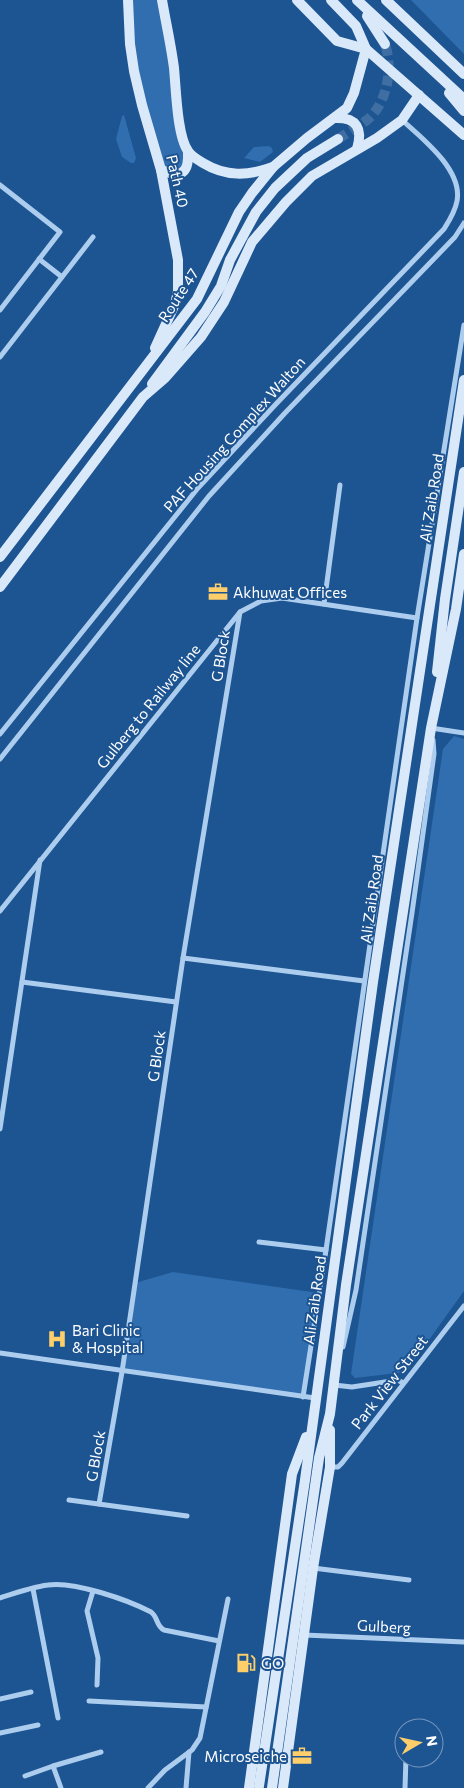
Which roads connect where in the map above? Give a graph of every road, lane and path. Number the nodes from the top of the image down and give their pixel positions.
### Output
1 (128, 0) edge
2 (162, 0) edge
3 (297, 0) edge
4 (331, 0) edge
5 (357, 0) edge
6 (386, 0) edge
7 (385, 44) tunnel mouth
8 (406, 46) junction
9 (366, 49) junction
10 (464, 74) edge
11 (419, 95) junction
12 (464, 99) edge
13 (464, 111) edge
14 (335, 118) junction
15 (402, 120) junction
16 (462, 133) edge
17 (338, 139) tunnel mouth
18 (464, 141) edge
19 (357, 149) junction
20 (188, 152) junction
21 (273, 167) junction
22 (161, 170) junction
23 (0, 185) edge
24 (464, 223) edge
25 (93, 237) dead end
26 (39, 259) junction
27 (62, 277) junction
28 (0, 310) edge
29 (464, 326) edge
30 (0, 357) edge
31 (146, 364) junction
32 (464, 380) edge
33 (143, 397) junction
34 (464, 472) edge
35 (340, 485) dead end
36 (464, 555) edge
37 (0, 557) edge
38 (0, 587) edge
39 (324, 604) junction
40 (240, 612) junction
41 (417, 618) junction
42 (432, 728) junction
43 (464, 733) edge
44 (0, 734) edge
45 (0, 759) edge
46 (40, 860) junction
47 (0, 911) edge
48 (183, 958) junction
49 (22, 982) junction
50 (364, 982) junction
51 (176, 1002) junction
52 (0, 1129) edge
53 (259, 1242) dead end
54 (326, 1250) junction
55 (464, 1306) edge
56 (0, 1354) edge
57 (122, 1372) junction
58 (403, 1383) junction
59 (334, 1385) junction
60 (303, 1397) junction
61 (315, 1398) junction
62 (330, 1414) junction
63 (330, 1467) junction
64 (69, 1500) dead end
65 (99, 1504) junction
66 (187, 1516) dead end
67 (313, 1568) junction
68 (410, 1580) dead end
69 (33, 1589) junction
70 (93, 1591) junction
71 (0, 1598) edge
72 (228, 1599) dead end
73 (304, 1634) junction
74 (219, 1641) junction
75 (464, 1642) edge
76 (97, 1685) dead end
77 (31, 1692) dead end
78 (0, 1699) edge
79 (89, 1701) dead end
80 (206, 1707) junction
81 (58, 1718) dead end
82 (38, 1725) dead end
83 (0, 1733) edge
84 (101, 1752) dead end
85 (189, 1752) junction
86 (53, 1766) junction
87 (406, 1768) edge
88 (24, 1776) dead end
89 (251, 1785) edge
90 (61, 1788) edge
91 (148, 1788) edge
92 (186, 1788) edge
93 (272, 1788) edge
94 (283, 1788) edge
95 (405, 1788) edge

1 - 22 main road, Path 40
2 - 20 main road, Path 40
3 - 9 main road
4 - 9 main road
5 - 7 main road
5 - 8 main road
6 - 10 main road
8 - 12 main road
8 - 13 main road
9 - 11 main road
9 - 14 main road, Route 47
11 - 15 main road
11 - 16 main road
14 - 19 main road
14 - 21 main road, Route 47
15 - 19 main road
15 - 44 street, PAF Housing Complex Walton
16 - 18 main road
17 - 33 main road
19 - 33 main road
20 - 21 main road, Path 40
20 - 22 main road
21 - 31 main road, Route 47
22 - 31 main road, Path 40
23 - 26 street
24 - 45 street, PAF Housing Complex Walton
25 - 27 street
26 - 27 street
26 - 28 street
27 - 30 street
29 - 41 street
31 - 37 main road, Route 47
32 - 61 main road, Ali Zaib Road
33 - 38 main road
34 - 42 main road
35 - 39 street
36 - 42 main road, Ali Zaib Road
39 - 40 street, Gulberg to Railway line
39 - 41 street, Gulberg to Railway line
40 - 46 street, Gulberg to Railway line
40 - 48 street, G Block
41 - 50 street
42 - 43 street
42 - 59 main road, Ali Zaib Road
46 - 47 street, Gulberg to Railway line
46 - 49 street
48 - 50 street
48 - 51 street, G Block
49 - 51 street
49 - 52 street
50 - 54 street
51 - 57 street, G Block
53 - 54 street
54 - 60 street
55 - 58 street, Park View Street
56 - 57 street
57 - 60 street
57 - 65 street, G Block
58 - 59 street
58 - 63 street, Park View Street
59 - 62 main road, Ali Zaib Road
60 - 61 street
61 - 89 main road, Ali Zaib Road
62 - 63 main road, Ali Zaib Road
62 - 93 main road, Ali Zaib Road
63 - 67 main road, Ali Zaib Road
64 - 65 street
65 - 66 street
67 - 68 street
67 - 73 main road, Ali Zaib Road
69 - 70 street
69 - 71 street
69 - 81 street
70 - 74 street
70 - 76 street
72 - 74 street
73 - 75 street, Gulberg
73 - 94 main road, Ali Zaib Road
74 - 80 street
77 - 78 street
79 - 80 street
80 - 85 street
82 - 83 street
84 - 86 street
85 - 91 street
85 - 92 street
86 - 88 street
86 - 90 street
87 - 95 street

